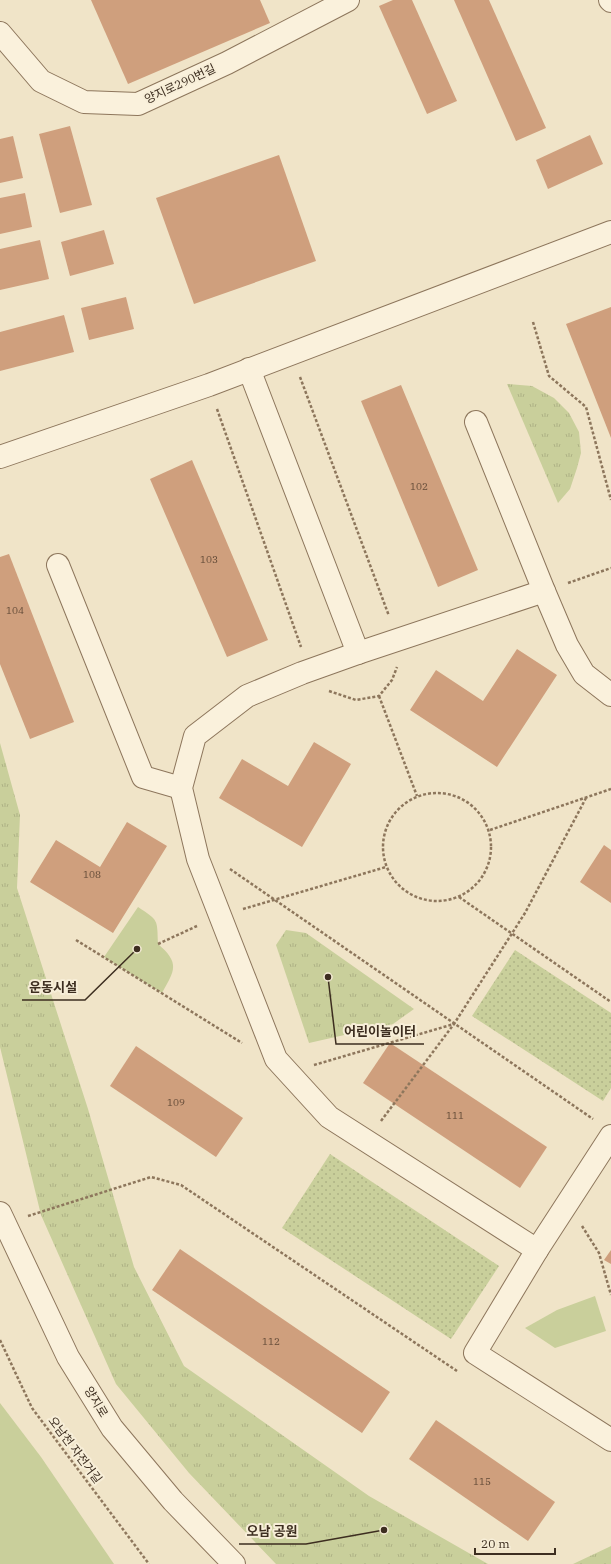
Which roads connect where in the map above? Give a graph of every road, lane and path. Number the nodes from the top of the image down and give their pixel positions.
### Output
1 (348, 0) edge
2 (0, 33) edge
3 (611, 232) edge
4 (533, 322) dead end
5 (291, 354) junction
6 (249, 369) junction
7 (209, 384) junction
8 (476, 422) dead end
9 (0, 457) edge
10 (611, 500) edge
11 (58, 565) dead end
12 (611, 568) edge
13 (544, 591) junction
14 (398, 639) junction
15 (358, 653) junction
16 (309, 671) junction
17 (611, 695) edge
18 (379, 696) junction
19 (181, 788) junction
20 (611, 789) edge
21 (417, 796) junction
22 (586, 798) junction
23 (490, 830) junction
24 (226, 866) dead end
25 (386, 868) junction
26 (458, 897) junction
27 (275, 900) junction
28 (221, 916) junction
29 (511, 934) junction
30 (76, 940) dead end
31 (158, 944) dead end
32 (611, 1002) edge
33 (454, 1024) junction
34 (249, 1047) dead end
35 (289, 1072) junction
36 (604, 1129) edge
37 (366, 1141) junction
38 (568, 1202) junction
39 (2, 1218) edge
40 (537, 1250) junction
41 (611, 1295) edge
42 (0, 1340) edge
43 (475, 1353) junction
44 (611, 1440) edge
45 (149, 1564) edge
46 (234, 1564) edge

1 - 2 street, 양지로290번길
3 - 5 street
4 - 10 path
5 - 6 street
5 - 14 path
6 - 7 street
6 - 15 street
7 - 9 street
7 - 16 path
8 - 13 street
11 - 19 street
12 - 13 path
13 - 14 street
13 - 17 street
14 - 15 street
14 - 18 path
15 - 16 street
16 - 18 path
16 - 19 street
18 - 21 path
19 - 28 street
20 - 22 path
21 - 23 path
21 - 25 path
22 - 23 path
22 - 29 path
23 - 26 path
24 - 27 path
25 - 26 path
25 - 27 path
26 - 29 path
27 - 28 path
27 - 33 path
28 - 31 path
28 - 35 street
29 - 32 path
29 - 33 path
30 - 34 path
33 - 35 path
33 - 36 path
33 - 37 path
35 - 37 street
36 - 38 street
37 - 40 street
38 - 40 street
38 - 41 path
39 - 43 path
39 - 46 street, 양지로
40 - 43 street
42 - 45 path, 오남천 자전거길
43 - 44 street

